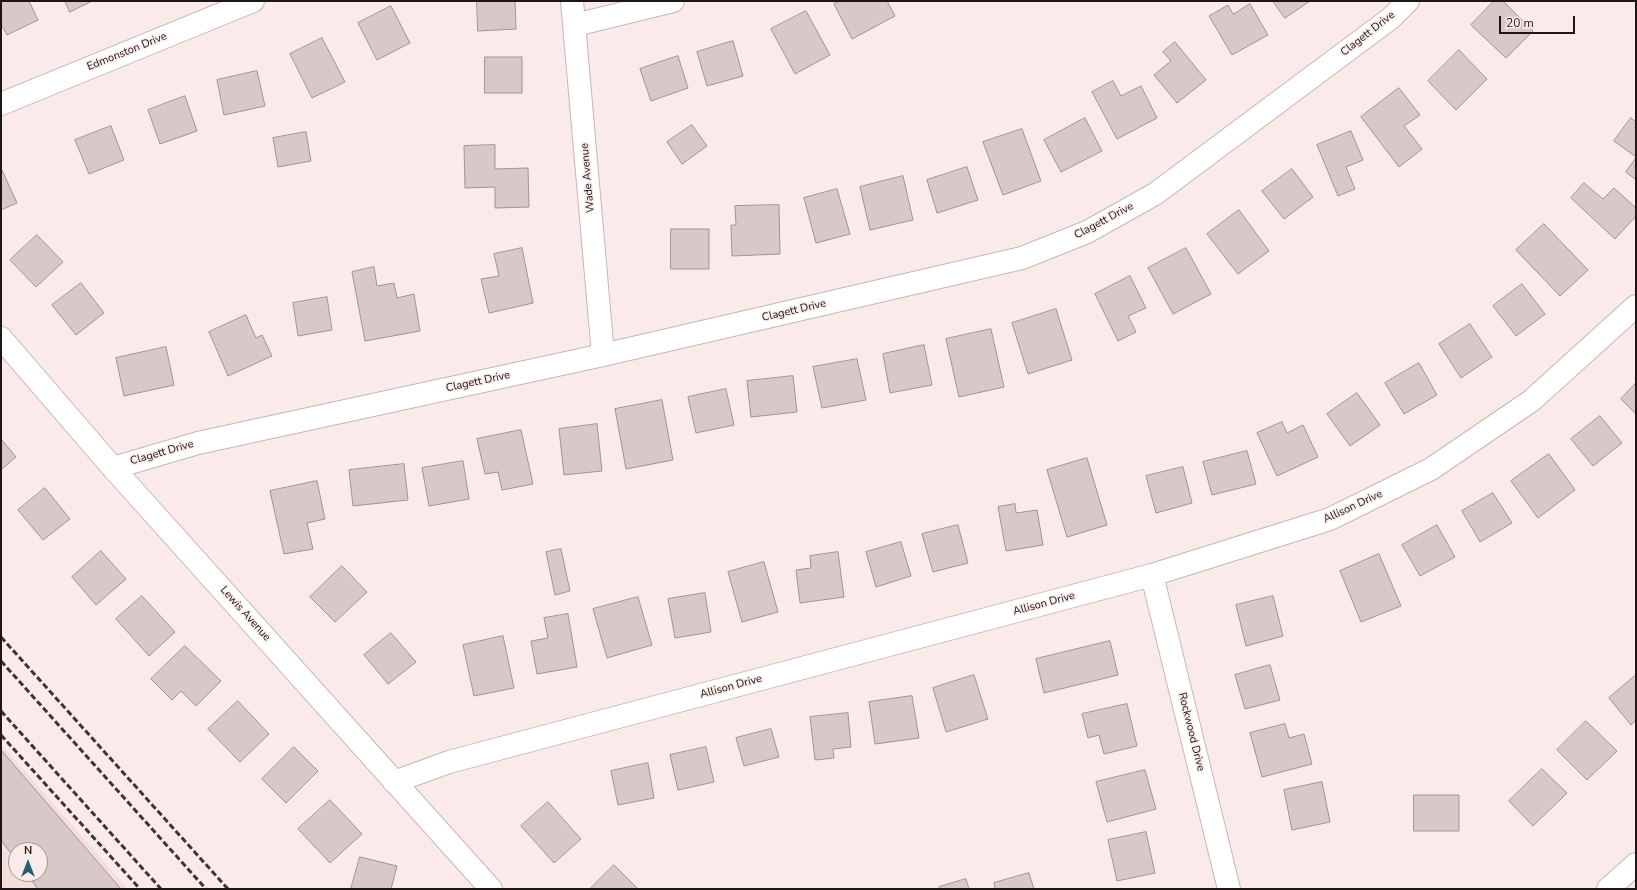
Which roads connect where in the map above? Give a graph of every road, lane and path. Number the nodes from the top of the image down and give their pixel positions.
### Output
1 (253, 1) edge
2 (572, 1) edge
3 (673, 1) edge
4 (1408, 1) edge
5 (575, 25) junction
6 (1, 104) edge
7 (1636, 306) edge
8 (1, 338) edge
9 (602, 355) junction
10 (113, 468) junction
11 (1152, 575) junction
12 (394, 782) junction
13 (1636, 864) edge
14 (491, 889) edge
15 (1229, 889) edge
16 (1608, 889) edge

1 - 6 street, Edmonston Drive
2 - 5 street, Wade Avenue
3 - 5 street
4 - 9 street, Clagett Drive
5 - 9 street, Wade Avenue
7 - 11 street, Allison Drive
8 - 10 street, Lewis Avenue
9 - 10 street, Clagett Drive
10 - 12 street, Lewis Avenue
11 - 12 street, Allison Drive
11 - 15 street, Rockwood Drive
12 - 14 street, Lewis Avenue
13 - 16 street

